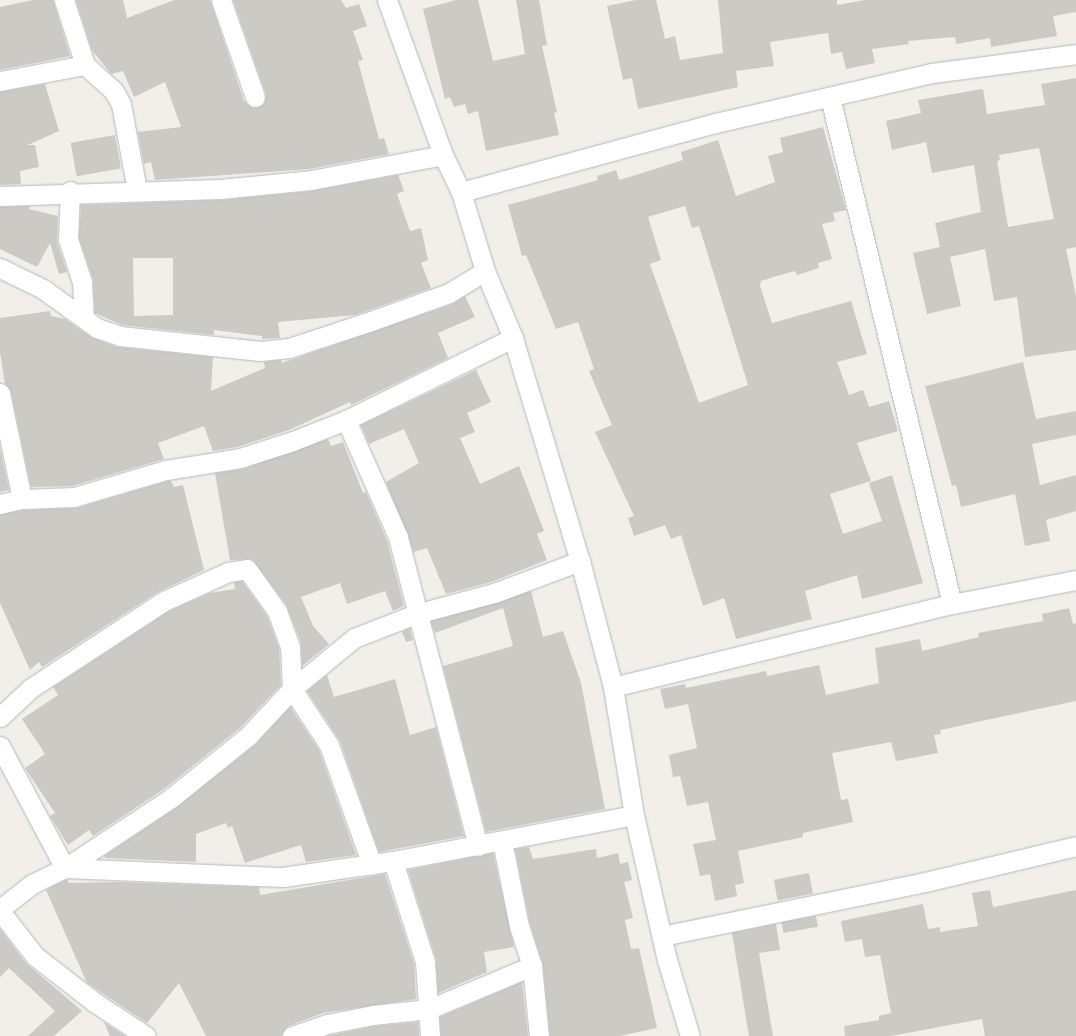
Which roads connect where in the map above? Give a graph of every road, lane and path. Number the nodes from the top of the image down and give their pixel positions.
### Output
1 (64, 0) edge
2 (221, 0) edge
3 (387, 0) edge
4 (1076, 54) edge
5 (85, 65) junction
6 (0, 82) edge
7 (255, 97) dead end
8 (830, 97) junction
9 (443, 155) junction
10 (137, 190) junction
11 (70, 191) junction
12 (461, 192) junction
13 (0, 196) edge
14 (0, 268) edge
15 (485, 271) junction
16 (84, 318) junction
17 (513, 338) junction
18 (0, 393) edge
19 (346, 420) junction
20 (22, 499) junction
21 (0, 504) edge
22 (580, 561) junction
23 (1076, 580) edge
24 (952, 604) junction
25 (416, 614) junction
26 (613, 687) junction
27 (292, 689) junction
28 (0, 717) edge
29 (0, 746) edge
30 (634, 815) junction
31 (502, 841) junction
32 (478, 846) junction
33 (1076, 846) edge
34 (394, 861) junction
35 (372, 865) junction
36 (65, 868) junction
37 (0, 910) edge
38 (662, 936) junction
39 (532, 966) junction
40 (429, 1009) junction
41 (146, 1036) edge
42 (292, 1036) edge
43 (430, 1036) edge
44 (539, 1036) edge
45 (690, 1036) edge

1 - 5 street
2 - 7 street
3 - 9 street
4 - 8 street
5 - 6 street
5 - 10 street
8 - 12 street
8 - 24 street
9 - 10 street
9 - 12 street
10 - 11 street
11 - 13 street
11 - 16 street
12 - 15 street
14 - 16 street
15 - 16 street
15 - 17 street
17 - 19 street
17 - 22 street
18 - 20 street
19 - 20 street
19 - 25 street
20 - 21 street
22 - 25 street
22 - 26 street
23 - 24 street
24 - 26 street
25 - 27 street
25 - 32 street
26 - 30 street
27 - 28 street
27 - 35 street
27 - 36 street
29 - 36 street
30 - 31 street
30 - 38 street
31 - 32 street
31 - 39 street
32 - 34 street
33 - 38 street
34 - 35 street
34 - 40 street
35 - 36 street
36 - 37 street
37 - 41 street
38 - 45 street
39 - 40 street
39 - 44 street
40 - 42 street
40 - 43 street

